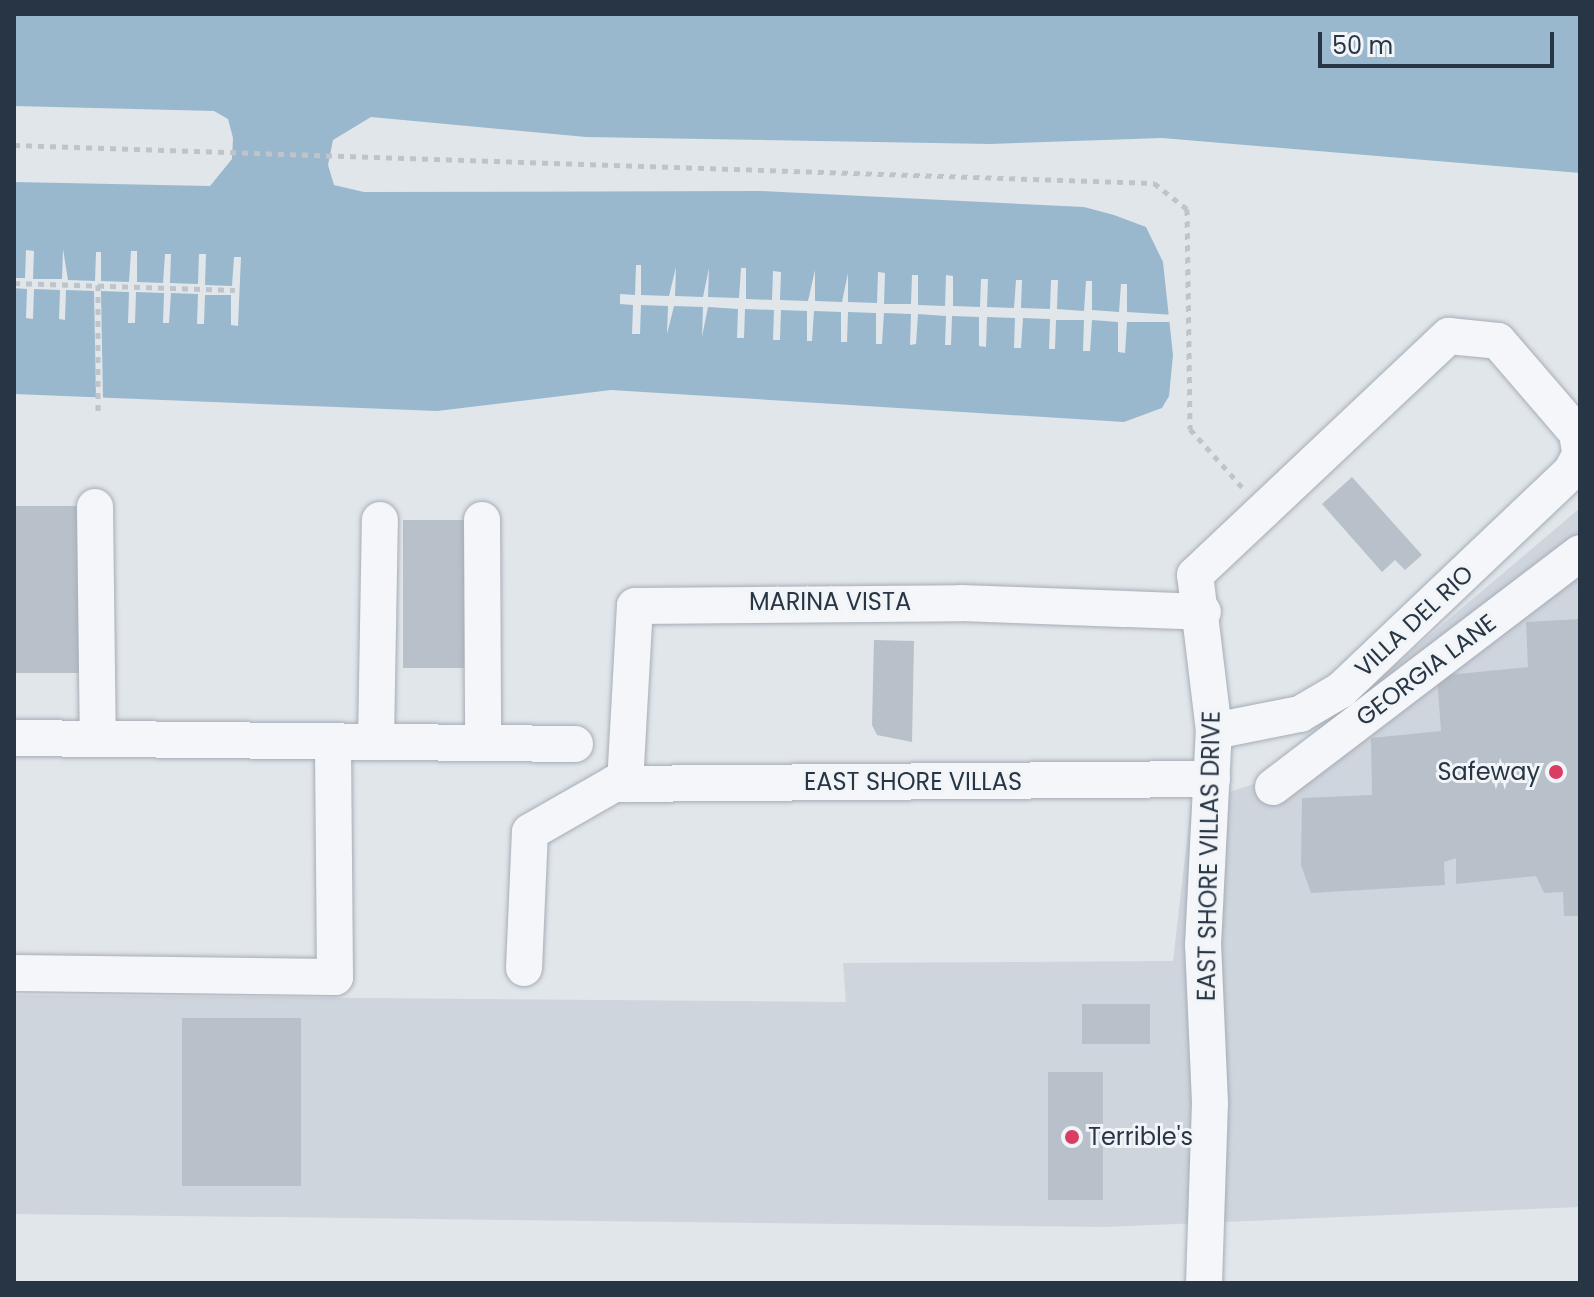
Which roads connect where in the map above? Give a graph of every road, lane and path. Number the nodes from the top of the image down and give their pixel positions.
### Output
1 (14, 145) edge
2 (14, 283) edge
3 (98, 285) junction
4 (235, 290) dead end
5 (98, 415) dead end
6 (1580, 453) edge
7 (95, 507) dead end
8 (1263, 510) junction
9 (380, 520) dead end
10 (482, 520) dead end
11 (1580, 553) edge
12 (1203, 612) junction
13 (1214, 731) junction
14 (14, 738) edge
15 (98, 738) junction
16 (333, 741) junction
17 (376, 742) junction
18 (483, 743) junction
19 (575, 744) dead end
20 (1212, 779) junction
21 (620, 784) junction
22 (1273, 787) dead end
23 (524, 968) dead end
24 (14, 973) edge
25 (1204, 1283) edge

1 - 8 path
2 - 3 path
3 - 4 path
3 - 5 path
6 - 8 street
6 - 13 street, VILLA DEL RIO
7 - 15 street
8 - 12 street, EAST SHORE VILLAS DRIVE
9 - 17 street
10 - 18 street
11 - 22 street, GEORGIA LANE
12 - 13 street, EAST SHORE VILLAS DRIVE
12 - 21 street, MARINA VISTA
13 - 20 street, EAST SHORE VILLAS DRIVE
14 - 15 street
15 - 16 street
16 - 17 street
16 - 24 street
17 - 18 street
18 - 19 street
20 - 21 street, EAST SHORE VILLAS
20 - 25 street, EAST SHORE VILLAS DRIVE
21 - 23 street

